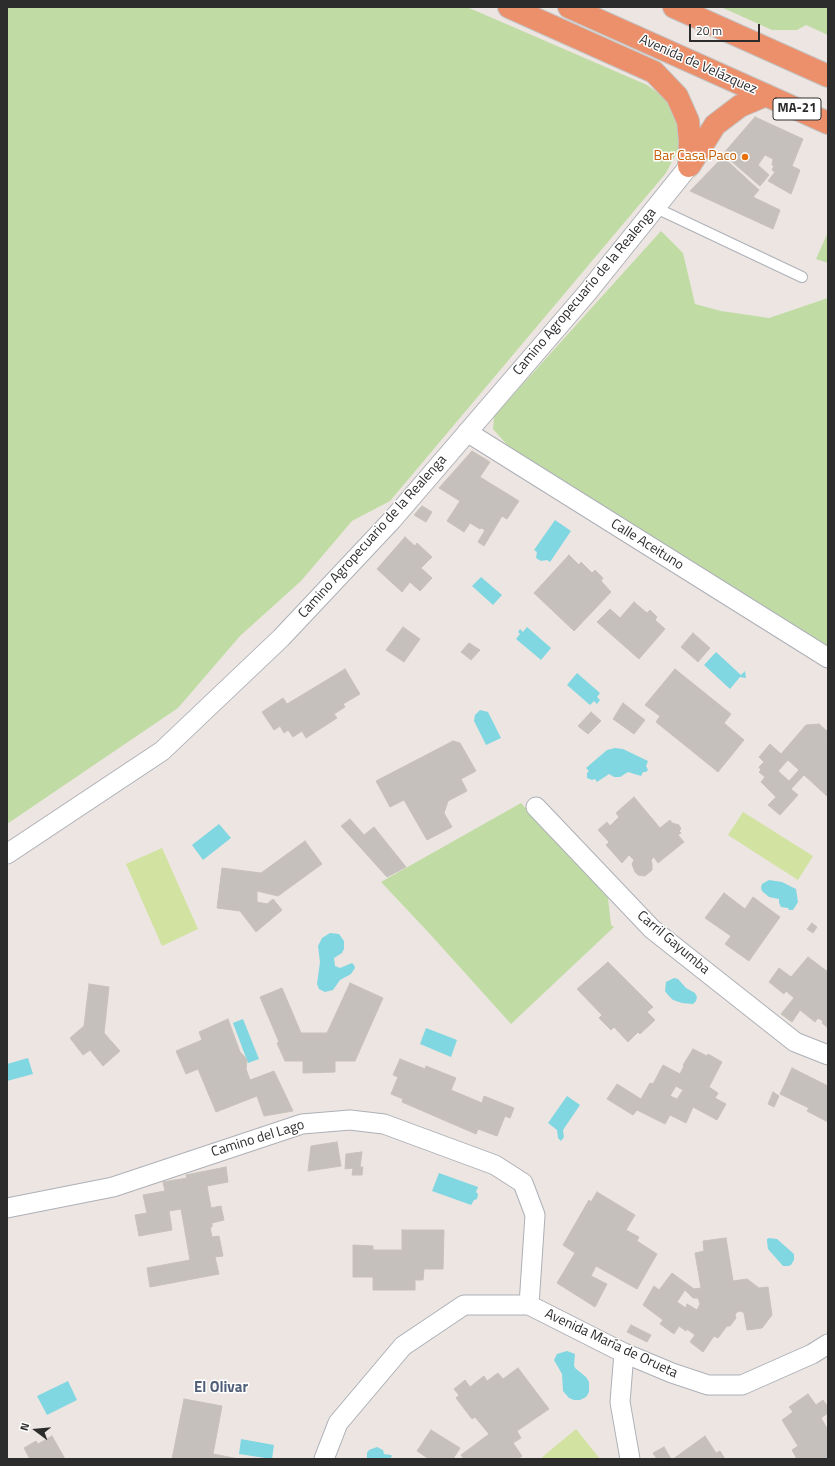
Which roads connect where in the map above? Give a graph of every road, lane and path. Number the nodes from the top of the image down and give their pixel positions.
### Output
1 (509, 7) edge
2 (569, 7) edge
3 (674, 7) edge
4 (828, 76) edge
5 (766, 95) junction
6 (828, 123) edge
7 (689, 166) junction
8 (656, 208) junction
9 (802, 277) dead end
10 (467, 432) junction
11 (828, 658) edge
12 (536, 807) dead end
13 (7, 854) edge
14 (828, 1055) edge
15 (7, 1208) edge
16 (529, 1305) junction
17 (828, 1344) edge
18 (624, 1353) junction
19 (324, 1459) edge
20 (630, 1459) edge

1 - 7 highway
2 - 5 highway, Avenida de Velázquez / MA-21
3 - 4 highway
5 - 6 highway, Avenida de Velázquez / MA-21
5 - 7 highway
7 - 8 street, Camino Agropecuario de la Realenga
8 - 9 lane
8 - 10 street, Camino Agropecuario de la Realenga
10 - 11 street, Calle Aceituno
10 - 13 street, Camino Agropecuario de la Realenga
12 - 14 street, Carril Gayumba
15 - 16 street, Camino del Lago
16 - 18 street, Avenida María de Orueta
16 - 19 street
17 - 18 street, Avenida María de Orueta
18 - 20 street

